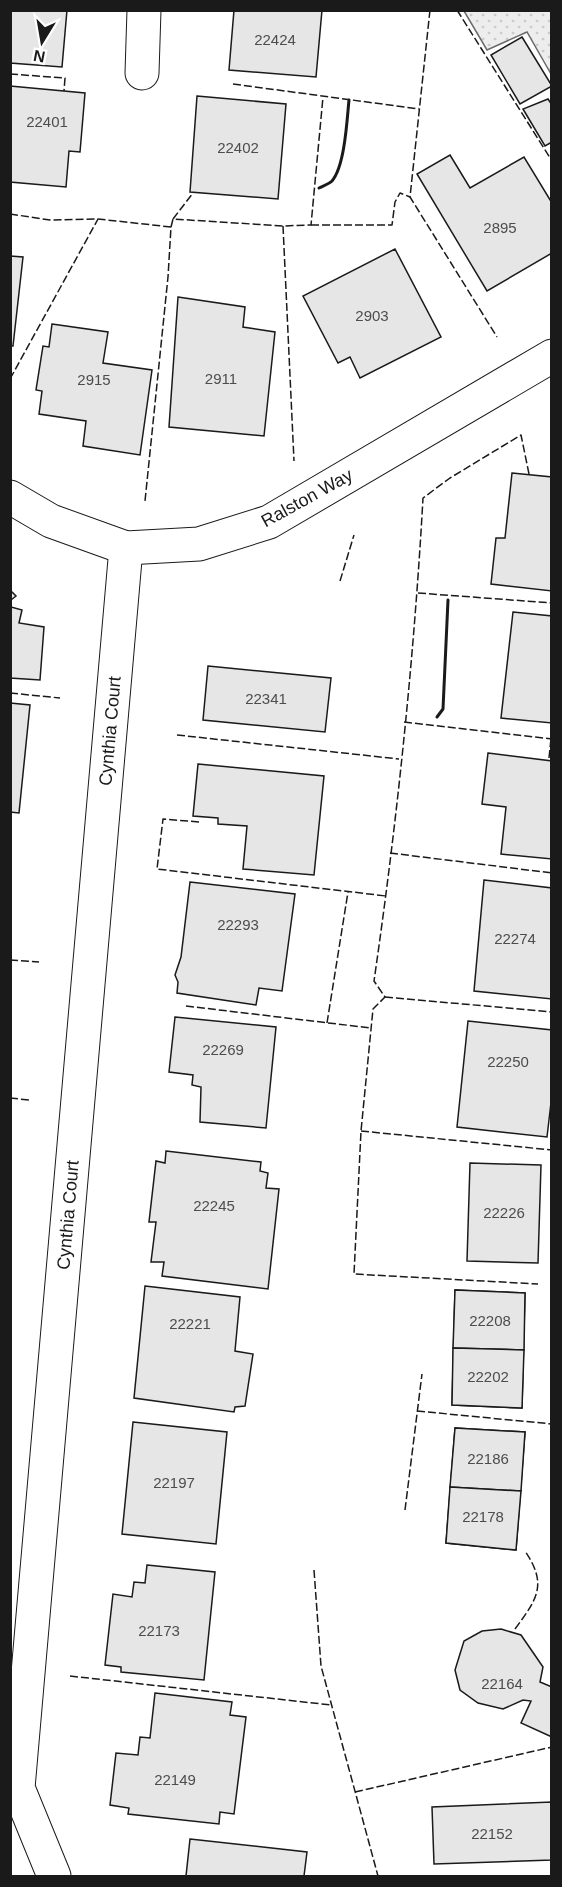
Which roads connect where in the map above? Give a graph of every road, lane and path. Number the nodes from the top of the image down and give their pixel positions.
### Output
1 (144, 10) edge
2 (142, 73) dead end
3 (552, 356) edge
4 (10, 497) edge
5 (126, 548) junction
6 (54, 1876) edge

1 - 2 street
3 - 5 street, Ralston Way
4 - 5 street, Ralston Way
5 - 6 street, Cynthia Court

